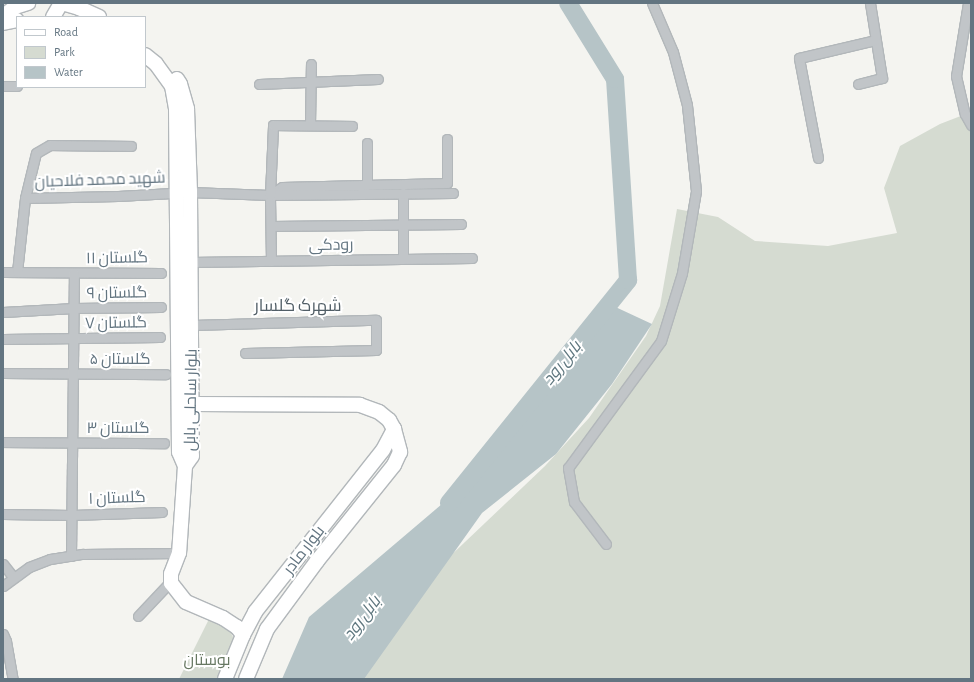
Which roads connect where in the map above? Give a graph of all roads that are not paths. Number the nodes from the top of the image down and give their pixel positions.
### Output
1 (28, 3) edge
2 (62, 3) edge
3 (652, 3) edge
4 (870, 3) edge
5 (968, 3) edge
6 (3, 16) edge
7 (55, 16) edge
8 (97, 16) edge
9 (16, 20) edge
10 (3, 23) edge
11 (875, 40) junction
12 (146, 45) edge
13 (146, 56) edge
14 (311, 64) dead end
15 (378, 79) dead end
16 (311, 80) junction
17 (259, 84) dead end
18 (858, 84) dead end
19 (3, 86) edge
20 (16, 86) edge
21 (310, 125) junction
22 (971, 125) edge
23 (352, 126) dead end
24 (447, 139) dead end
25 (367, 143) dead end
26 (131, 146) dead end
27 (818, 158) dead end
28 (367, 185) junction
29 (184, 192) junction
30 (453, 193) dead end
31 (403, 194) junction
32 (270, 195) junction
33 (25, 198) junction
34 (403, 224) junction
35 (461, 224) dead end
36 (270, 226) junction
37 (472, 258) dead end
38 (403, 259) junction
39 (271, 261) junction
40 (190, 262) junction
41 (3, 272) edge
42 (17, 272) junction
43 (161, 273) dead end
44 (74, 274) junction
45 (161, 307) dead end
46 (74, 308) junction
47 (3, 312) edge
48 (192, 325) junction
49 (160, 337) dead end
50 (3, 339) edge
51 (73, 339) junction
52 (245, 353) dead end
53 (3, 373) edge
54 (73, 374) junction
55 (166, 374) dead end
56 (193, 404) junction
57 (394, 428) junction
58 (3, 442) edge
59 (72, 443) junction
60 (164, 443) dead end
61 (185, 466) junction
62 (162, 512) dead end
63 (3, 514) edge
64 (72, 515) junction
65 (606, 544) dead end
66 (179, 553) junction
67 (71, 556) junction
68 (3, 564) edge
69 (13, 577) junction
70 (171, 581) junction
71 (3, 586) edge
72 (138, 616) dead end
73 (3, 634) edge
74 (243, 635) junction
75 (13, 679) edge
76 (225, 679) edge
77 (246, 679) edge

1 - 6 main road
2 - 7 main road
2 - 8 main road
3 - 65 street
4 - 11 street
5 - 22 street
9 - 10 main road
11 - 18 street
11 - 27 street
12 - 29 main road, بلوار ساحلی بابل
13 - 29 main road, بلوار ساحلی بابل
14 - 16 street
15 - 16 street
16 - 17 street
16 - 21 street
19 - 20 street
21 - 23 street
21 - 32 street
24 - 28 street
25 - 28 street
26 - 33 street
28 - 32 street
29 - 32 street, شهید محمد فلاحیان
29 - 33 street, شهید محمد فلاحیان
29 - 40 main road, بلوار ساحلی بابل
29 - 61 main road, بلوار ساحلی بابل
30 - 31 street, شهید محمد فلاحیان
31 - 32 street, شهید محمد فلاحیان
31 - 34 street
32 - 36 street
33 - 42 street
34 - 35 street
34 - 36 street
34 - 38 street
36 - 39 street
37 - 38 street, رودکی
38 - 39 street, رودکی
39 - 40 street, رودکی
40 - 48 main road, بلوار ساحلی بابل
41 - 42 street, گلستان ۱۱
42 - 44 street, گلستان ۱۱
43 - 44 street, گلستان ۱۱
44 - 46 street
45 - 46 street, گلستان ۹
46 - 47 street, گلستان ۹
46 - 51 street
48 - 52 street
48 - 56 main road, بلوار ساحلی بابل
49 - 51 street, گلستان ۷
50 - 51 street, گلستان ۷
51 - 54 street
53 - 54 street, گلستان ۵
54 - 55 street, گلستان ۵
54 - 59 street
56 - 57 main road, بلوار مادر
56 - 61 main road, بلوار ساحلی بابل
57 - 74 main road, بلوار مادر
57 - 77 main road, بلوار مادر
58 - 59 street, گلستان ۳
59 - 60 street, گلستان ۳
59 - 64 street
61 - 66 main road
62 - 64 street, گلستان ۱
63 - 64 street, گلستان ۱
64 - 67 street
66 - 67 street
66 - 70 main road
67 - 69 street
68 - 69 street
69 - 71 street
70 - 72 street
70 - 74 main road
73 - 75 street
74 - 76 main road, بلوار مادر

